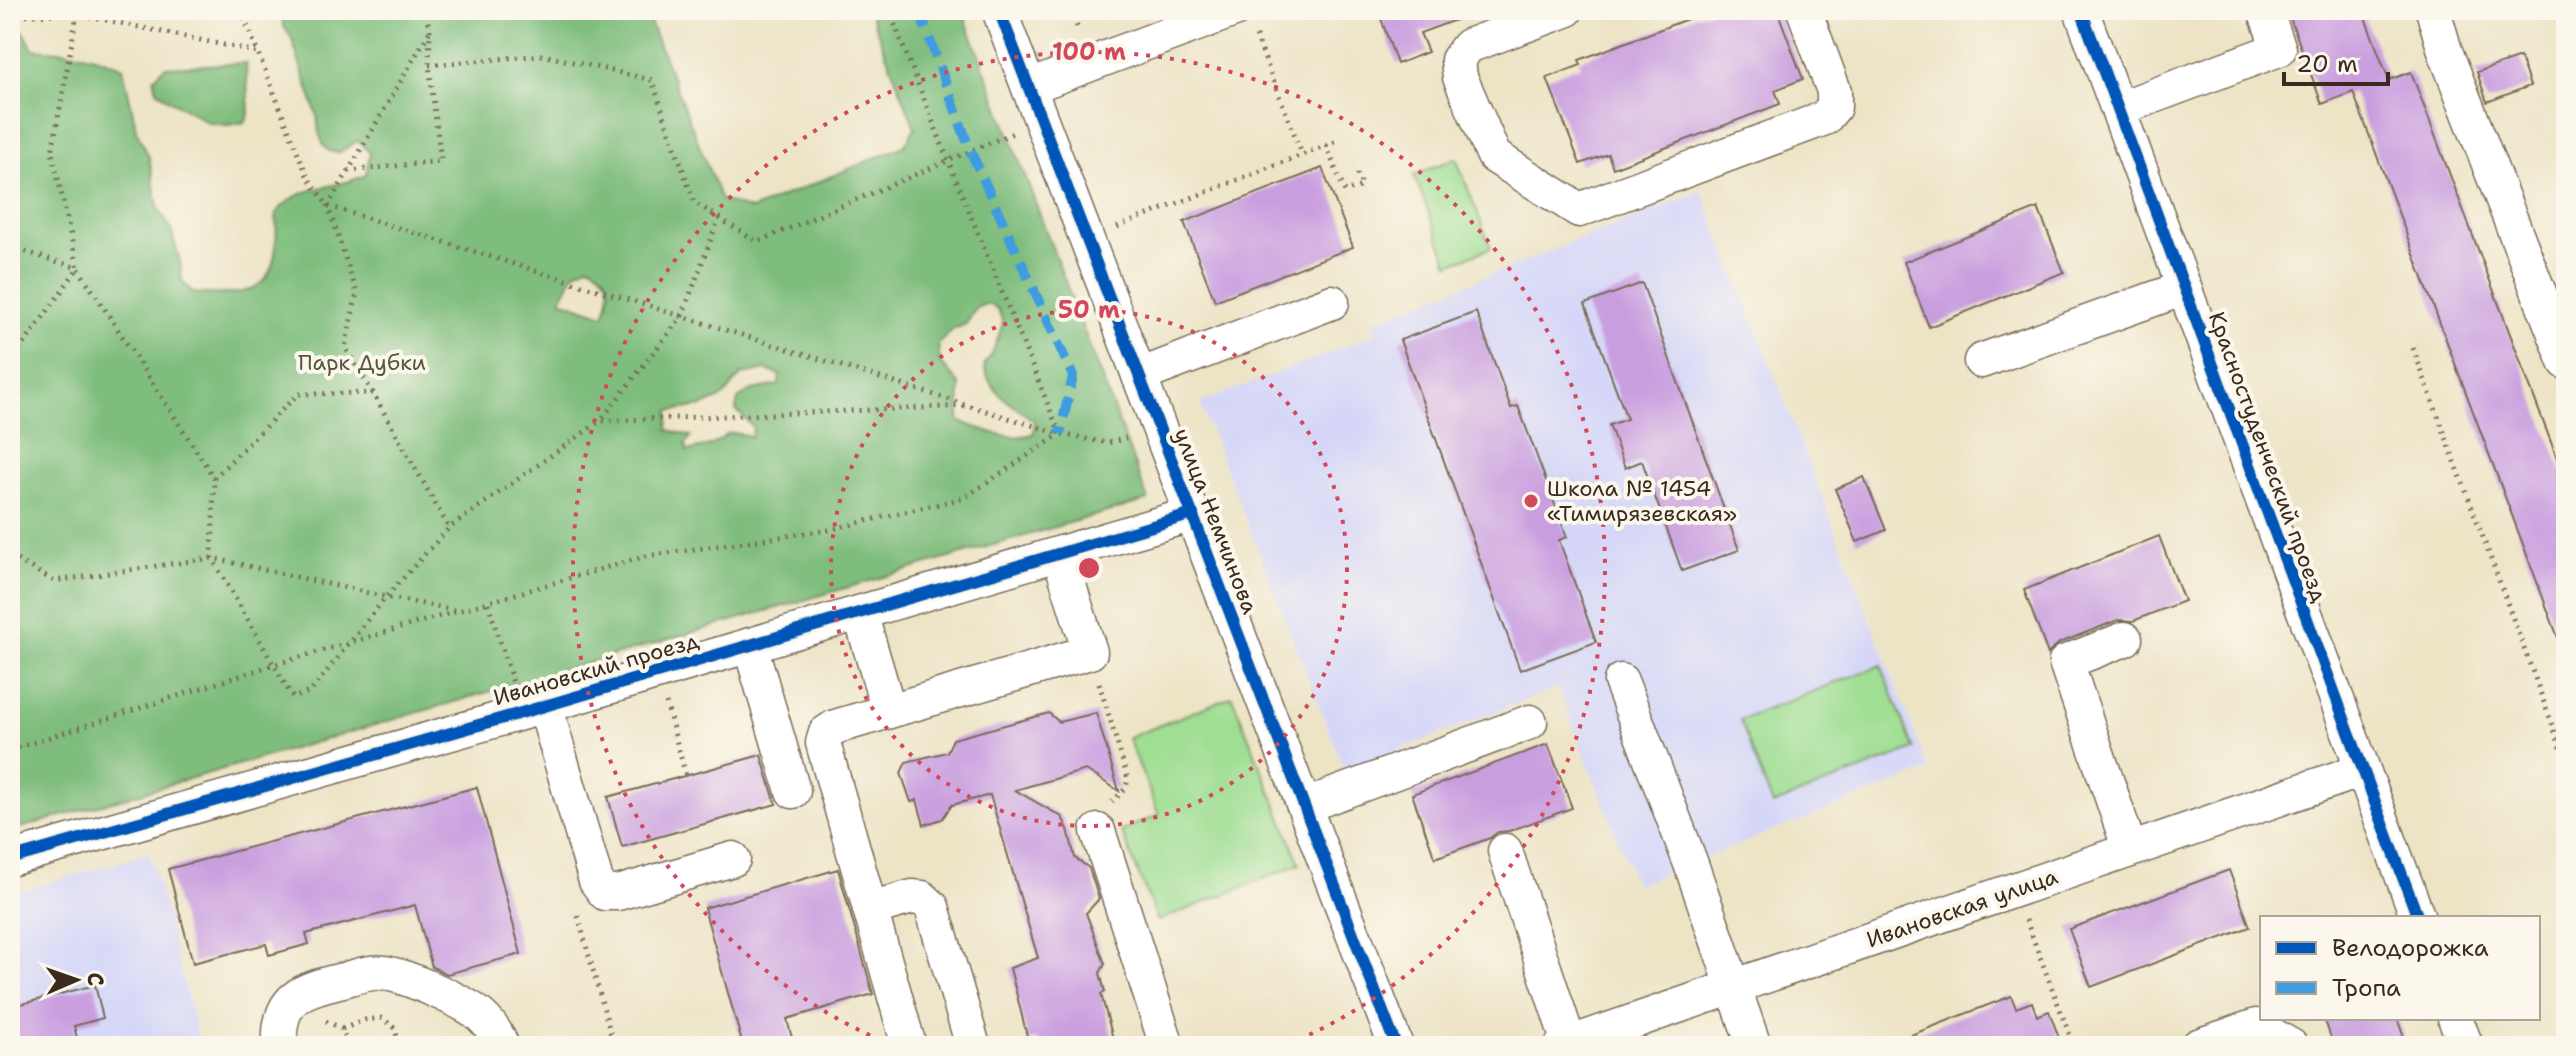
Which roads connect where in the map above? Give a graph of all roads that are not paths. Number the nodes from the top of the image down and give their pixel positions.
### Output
1 (999, 10) edge
2 (1566, 10) edge
3 (1804, 10) edge
4 (2081, 10) edge
5 (2265, 10) edge
6 (2433, 10) edge
7 (1243, 17) edge
8 (1029, 87) junction
9 (2118, 109) junction
10 (2184, 288) junction
11 (1332, 302) dead end
12 (1981, 361) dead end
13 (2566, 362) edge
14 (1139, 376) junction
15 (1193, 514) junction
16 (1059, 554) junction
17 (860, 613) junction
18 (2125, 639) dead end
19 (750, 645) junction
20 (1621, 681) dead end
21 (545, 706) junction
22 (889, 711) junction
23 (1530, 722) dead end
24 (2362, 770) junction
25 (793, 791) dead end
26 (1304, 806) junction
27 (1098, 831) road end
28 (2130, 850) junction
29 (1505, 851) dead end
30 (10, 859) edge
31 (733, 859) dead end
32 (870, 909) junction
33 (2417, 916) edge
34 (1734, 989) junction
35 (2456, 1020) edge
36 (1566, 1045) edge
37 (280, 1046) edge
38 (502, 1046) edge
39 (909, 1046) edge
40 (973, 1046) edge
41 (1167, 1046) edge
42 (1396, 1046) edge
43 (1754, 1046) edge
44 (2198, 1046) edge
45 (2291, 1046) edge
46 (2466, 1046) edge

1 - 8 street, улица Немчинова
2 - 3 street
4 - 9 street, Красностуденческий проезд
5 - 9 street
6 - 13 street
7 - 8 street
8 - 14 street, улица Немчинова
9 - 10 street, Красностуденческий проезд
10 - 12 street
10 - 24 street, Красностуденческий проезд
11 - 14 street
14 - 15 street, улица Немчинова
15 - 16 street, Ивановский проезд
15 - 26 street, улица Немчинова
16 - 17 street, Ивановский проезд
16 - 22 street
17 - 19 street, Ивановский проезд
17 - 22 street
18 - 28 street
19 - 21 street, Ивановский проезд
19 - 25 street
20 - 34 street
21 - 30 street, Ивановский проезд
21 - 31 street
22 - 32 street
23 - 26 street
24 - 28 street, Ивановская улица
24 - 33 street, Красностуденческий проезд
26 - 42 street, улица Немчинова
27 - 41 street
28 - 34 street, Ивановская улица
29 - 36 street
32 - 39 street
32 - 40 street
34 - 36 street, Ивановская улица
34 - 43 street
35 - 46 street
37 - 38 street
44 - 45 street

